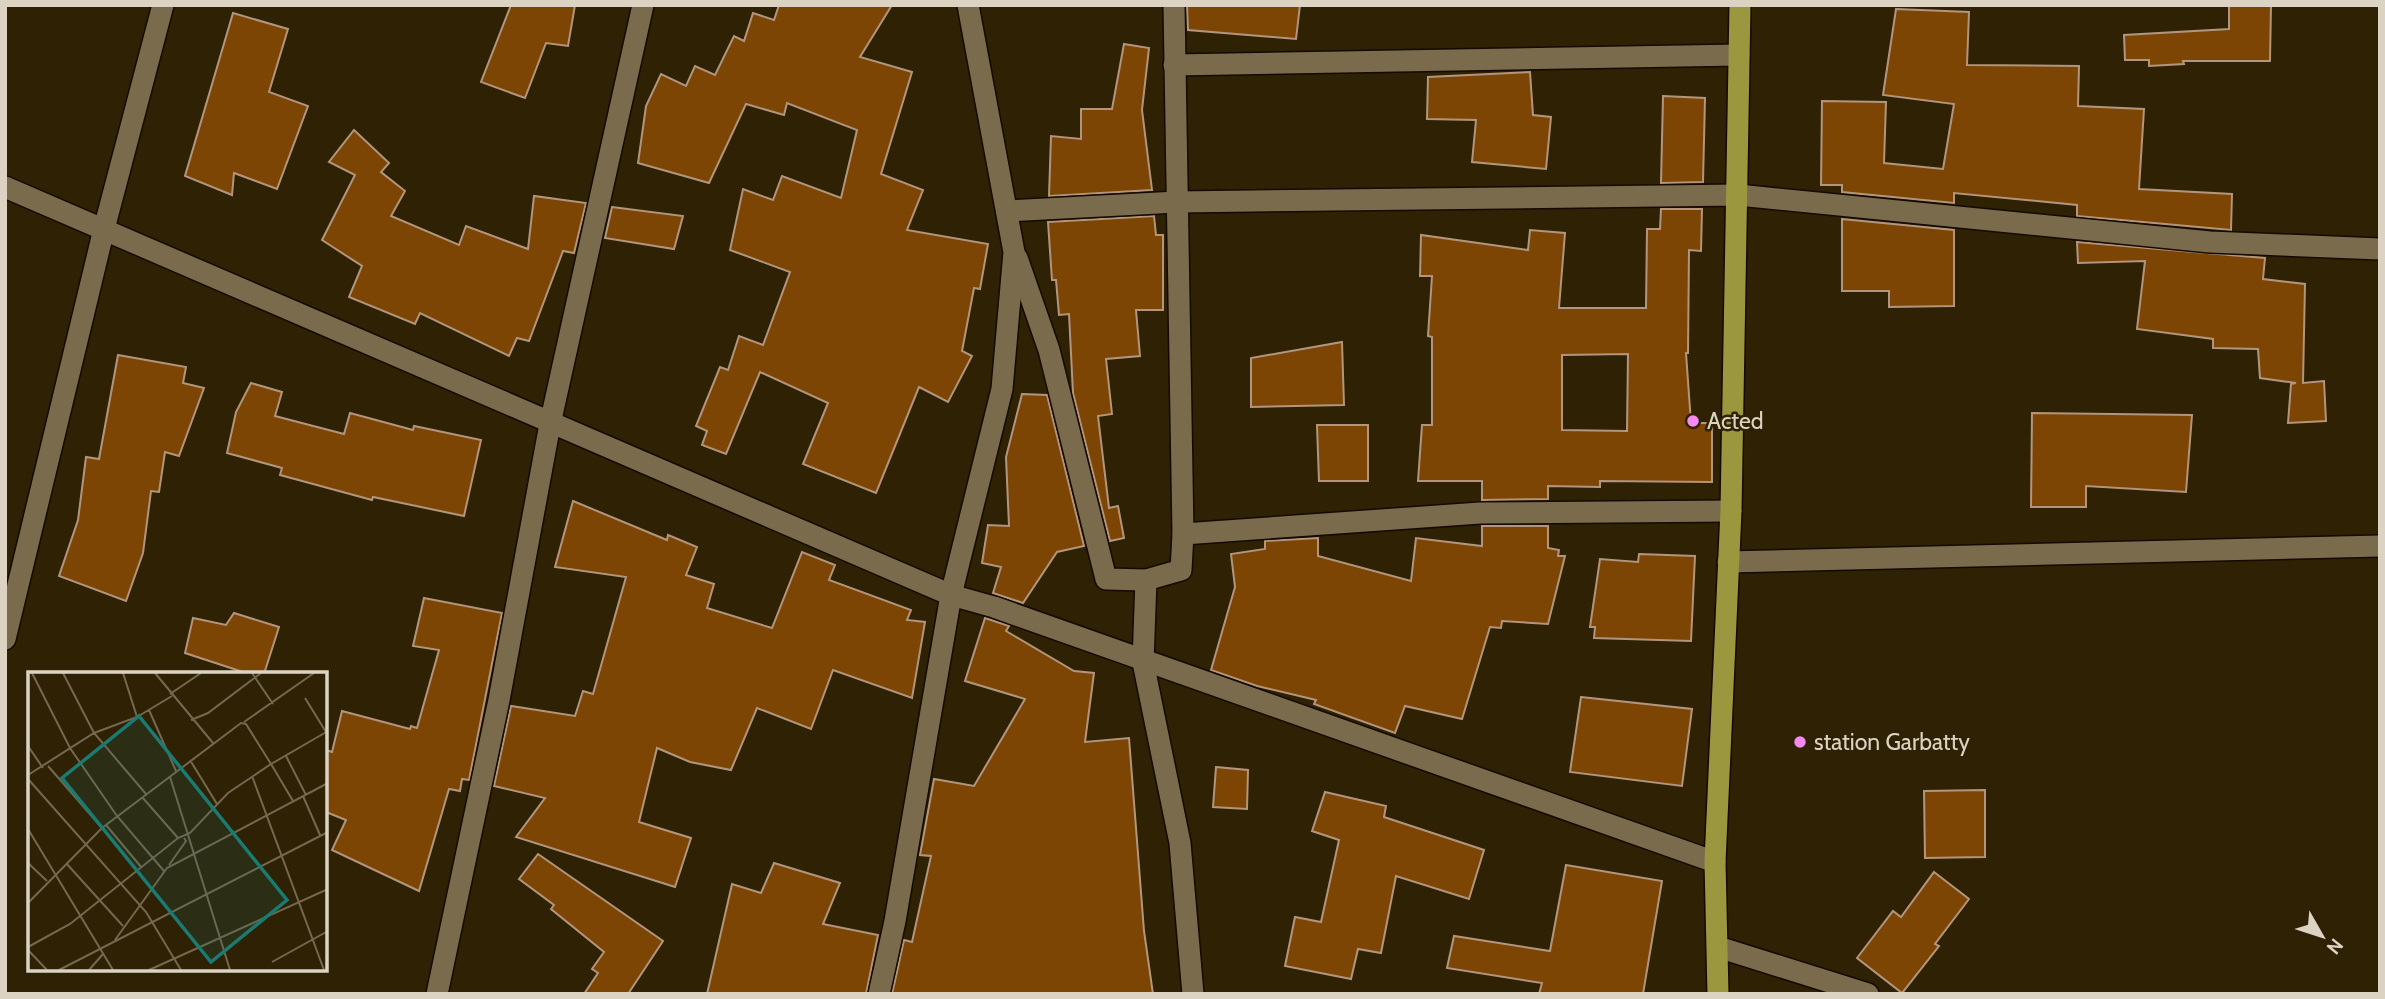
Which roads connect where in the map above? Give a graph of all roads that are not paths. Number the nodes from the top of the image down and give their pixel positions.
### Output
1 (163, 5) edge
2 (643, 5) edge
3 (968, 5) edge
4 (1174, 5) edge
5 (1740, 5) edge
6 (1739, 55) junction
7 (1174, 65) junction
8 (5, 187) edge
9 (1738, 195) junction
10 (1177, 202) junction
11 (1008, 211) junction
12 (104, 229) junction
13 (2380, 249) edge
14 (1014, 252) junction
15 (550, 424) junction
16 (1731, 511) junction
17 (1183, 534) junction
18 (2380, 547) edge
19 (1728, 562) junction
20 (1146, 580) junction
21 (951, 595) junction
22 (5, 639) edge
23 (1143, 662) junction
24 (1715, 862) junction
25 (1718, 947) junction
26 (437, 994) edge
27 (879, 994) edge
28 (1193, 994) edge
29 (1718, 994) edge
30 (1868, 994) edge

1 - 12 street
2 - 15 street
3 - 11 street
4 - 7 street
5 - 6 highway
6 - 7 street
6 - 9 highway
7 - 10 street
8 - 12 street
9 - 10 street
9 - 13 street
9 - 16 highway
10 - 11 street
10 - 17 street
11 - 14 street
12 - 15 street
12 - 22 street
14 - 20 street
14 - 21 street
15 - 21 street
15 - 26 street
16 - 17 street
16 - 19 highway
17 - 20 street
18 - 19 street
19 - 24 highway
20 - 23 street
21 - 23 street
21 - 27 street
23 - 24 street
23 - 28 street
24 - 25 highway
25 - 29 highway
25 - 30 street

